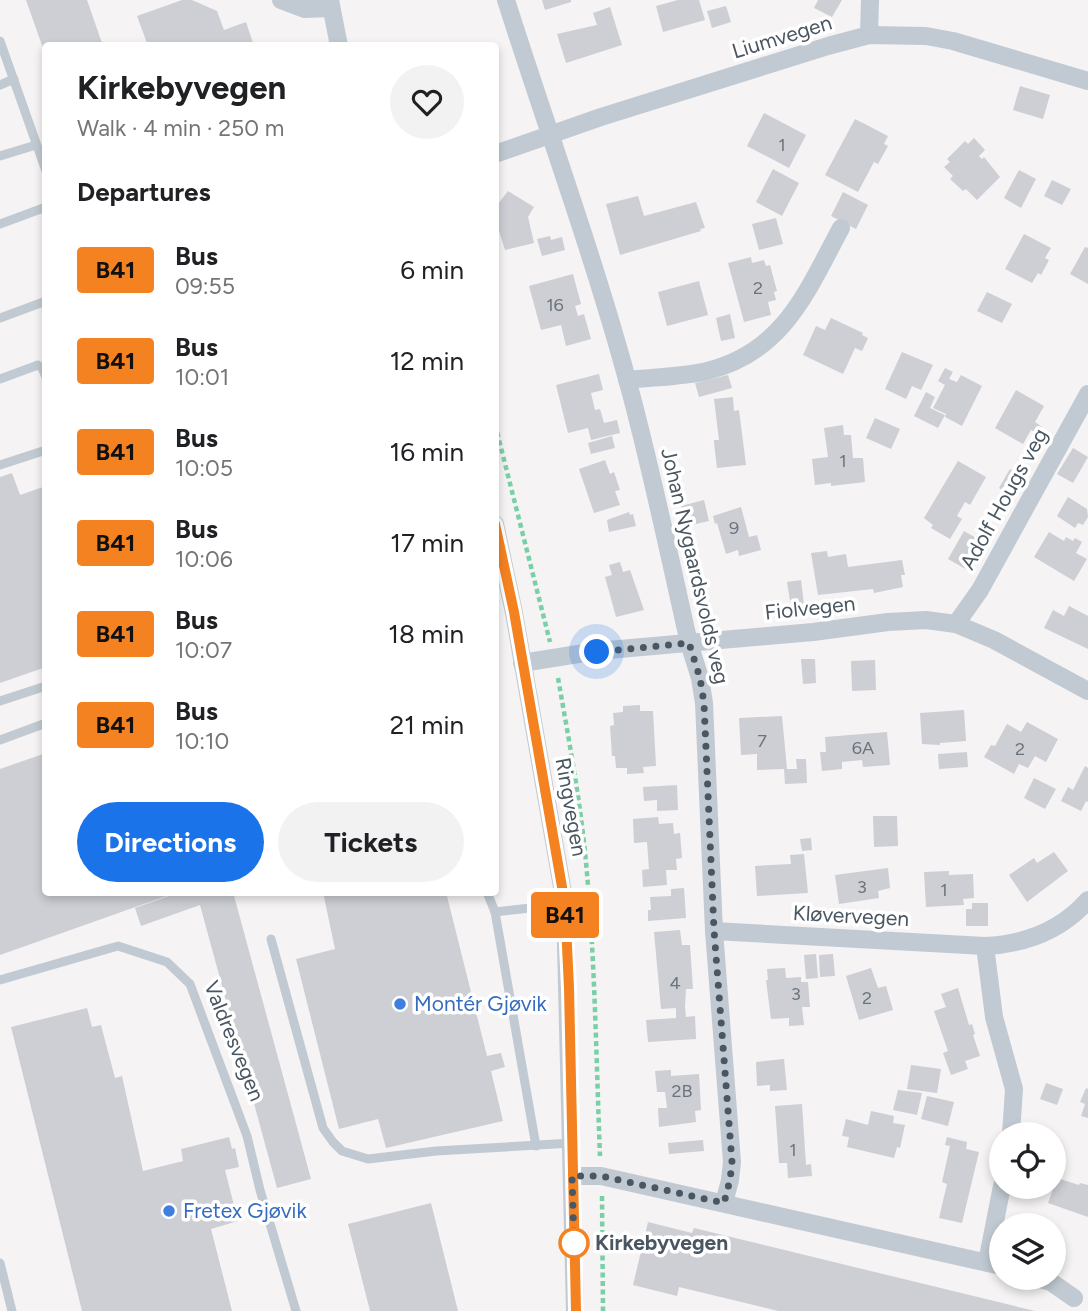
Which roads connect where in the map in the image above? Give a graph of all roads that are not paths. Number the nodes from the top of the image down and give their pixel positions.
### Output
1 (281, 0) edge
2 (506, 0) edge
3 (870, 0) edge
4 (330, 4) edge
5 (869, 35) junction
6 (0, 41) edge
7 (338, 42) edge
8 (14, 79) junction
9 (1088, 81) edge
10 (0, 85) edge
11 (549, 135) junction
12 (36, 145) junction
13 (499, 153) edge
14 (0, 156) edge
15 (42, 161) edge
16 (42, 208) edge
17 (0, 224) edge
18 (841, 228) dead end
19 (42, 302) edge
20 (0, 318) edge
21 (42, 368) edge
22 (0, 379) edge
23 (627, 380) junction
24 (1088, 394) edge
25 (42, 451) edge
26 (0, 465) edge
27 (501, 573) edge
28 (956, 624) junction
29 (689, 643) junction
30 (522, 663) junction
31 (42, 687) edge
32 (1088, 691) edge
33 (0, 701) edge
34 (42, 724) edge
35 (0, 740) edge
36 (489, 896) edge
37 (1088, 900) edge
38 (565, 904) junction
39 (495, 912) junction
40 (714, 930) junction
41 (271, 939) dead end
42 (985, 946) junction
43 (0, 980) edge
44 (1012, 1122) edge
45 (572, 1143) junction
46 (536, 1146) junction
47 (572, 1176) junction
48 (724, 1203) junction
49 (0, 1263) edge
50 (989, 1263) edge
51 (1062, 1290) edge
52 (1074, 1298) dead end
53 (12, 1311) edge
54 (296, 1311) edge
55 (575, 1311) edge

1 - 4 street
2 - 11 street, Johan Nygaardsvolds veg
3 - 5 street
4 - 7 street
5 - 9 street, Liumvegen
5 - 11 street, Liumvegen
6 - 8 lane
8 - 10 lane
8 - 12 lane
11 - 13 street, Liumvegen
11 - 23 street, Johan Nygaardsvolds veg
12 - 14 lane
12 - 15 lane
16 - 17 lane
18 - 23 street
19 - 20 lane
21 - 22 lane
23 - 29 street, Johan Nygaardsvolds veg
24 - 28 street, Adolf Hougs veg
25 - 26 lane
27 - 30 street, Ringvegen
28 - 29 street, Fiolvegen
28 - 32 street, Fiolvegen
29 - 30 street, Fiolvegen
29 - 40 street, Johan Nygaardsvolds veg
30 - 38 street, Ringvegen
31 - 33 lane
34 - 35 lane
36 - 39 lane
37 - 42 street, Kløvervegen
38 - 39 lane
38 - 45 street, Ringvegen
39 - 46 lane
40 - 42 street, Kløvervegen
40 - 48 street, Johan Nygaardsvolds veg
41 - 46 lane
42 - 44 street
43 - 54 lane, Valdresvegen
45 - 46 lane
45 - 47 street, Ringvegen
47 - 48 street
47 - 55 street, Ringvegen
48 - 50 street
49 - 53 lane
51 - 52 street

